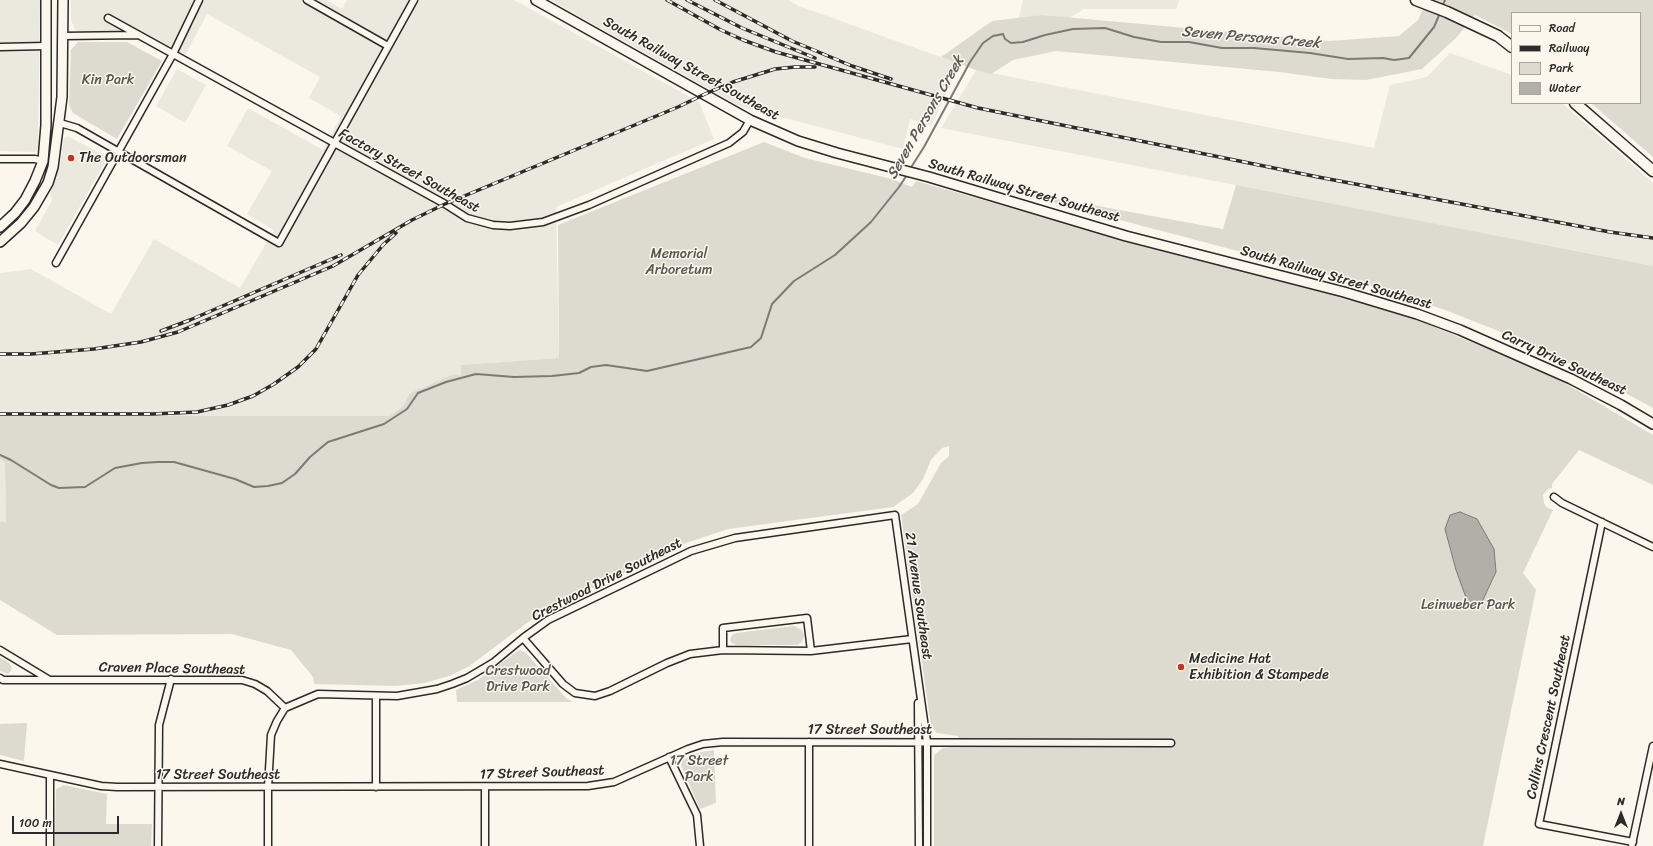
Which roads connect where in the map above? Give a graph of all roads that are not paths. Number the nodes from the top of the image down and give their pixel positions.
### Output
1 (46, 0) edge
2 (63, 0) edge
3 (199, 0) edge
4 (306, 0) edge
5 (414, 0) edge
6 (536, 0) edge
7 (1416, 0) edge
8 (108, 18) dead end
9 (140, 35) junction
10 (63, 36) junction
11 (0, 46) edge
12 (46, 46) junction
13 (388, 46) junction
14 (1511, 47) edge
15 (174, 54) junction
16 (1577, 104) edge
17 (750, 120) junction
18 (60, 123) junction
19 (334, 143) junction
20 (118, 152) junction
21 (0, 159) edge
22 (42, 161) junction
23 (1653, 171) edge
24 (0, 227) edge
25 (0, 242) edge
26 (56, 263) dead end
27 (1460, 330) joint
28 (1653, 424) edge
29 (1554, 497) dead end
30 (895, 515) joint
31 (1602, 522) junction
32 (1653, 547) edge
33 (523, 638) junction
34 (912, 639) junction
35 (0, 650) edge
36 (723, 650) junction
37 (811, 651) junction
38 (0, 678) edge
39 (49, 679) junction
40 (171, 679) junction
41 (918, 679) junction
42 (376, 696) junction
43 (285, 708) junction
44 (809, 742) junction
45 (918, 742) junction
46 (927, 742) junction
47 (1171, 742) dead end
48 (1653, 746) edge
49 (669, 758) junction
50 (0, 764) edge
51 (50, 775) junction
52 (268, 787) junction
53 (376, 787) junction
54 (485, 787) junction
55 (158, 788) junction
56 (1632, 844) edge
57 (50, 846) edge
58 (158, 846) edge
59 (268, 846) edge
60 (485, 846) edge
61 (700, 846) edge
62 (809, 846) edge
63 (919, 846) edge
64 (927, 846) edge

1 - 12 street
2 - 10 street
3 - 15 street
4 - 13 street
5 - 13 street
6 - 17 street, South Railway Street Southeast
7 - 14 main road
8 - 9 street, Factory Street Southeast
9 - 10 street
9 - 15 street, Factory Street Southeast
10 - 18 street
11 - 12 street
12 - 22 street
13 - 19 street
15 - 19 street, Factory Street Southeast
15 - 20 street
16 - 23 main road
17 - 19 street, Factory Street Southeast
17 - 27 street, South Railway Street Southeast
18 - 20 street
18 - 25 street
19 - 20 street
20 - 26 street
21 - 22 street
22 - 24 street
27 - 28 street, Carry Drive Southeast
29 - 31 street
30 - 33 street, Crestwood Drive Southeast
30 - 34 street, 21 Avenue Southeast
31 - 32 street
31 - 56 street, Collins Crescent Southeast
33 - 36 street
33 - 42 street, Crestwood Drive Southeast
34 - 37 street
34 - 41 street, 21 Avenue Southeast
35 - 39 street
36 - 37 street
36 - 37 street
38 - 39 street, Craven Place Southeast
39 - 40 street, Craven Place Southeast
40 - 43 street, Craven Place Southeast
40 - 55 street
41 - 45 street, 21 Avenue Southeast
41 - 46 street, 21 Avenue Southeast
42 - 43 street, Crestwood Drive Southeast
42 - 53 street
43 - 52 street
44 - 45 street, 17 Street Southeast
44 - 49 street, 17 Street Southeast
44 - 62 street
45 - 46 street, 17 Street Southeast
45 - 63 street, 21 Avenue Southeast
46 - 47 street, 17 Street Southeast
46 - 64 street, 21 Avenue Southeast
48 - 56 street
49 - 54 street, 17 Street Southeast
49 - 61 street
50 - 51 street, 17 Street Southeast
51 - 55 street, 17 Street Southeast
51 - 57 street
52 - 53 street, 17 Street Southeast
52 - 55 street, 17 Street Southeast
52 - 59 street
53 - 54 street, 17 Street Southeast
54 - 60 street
55 - 58 street

